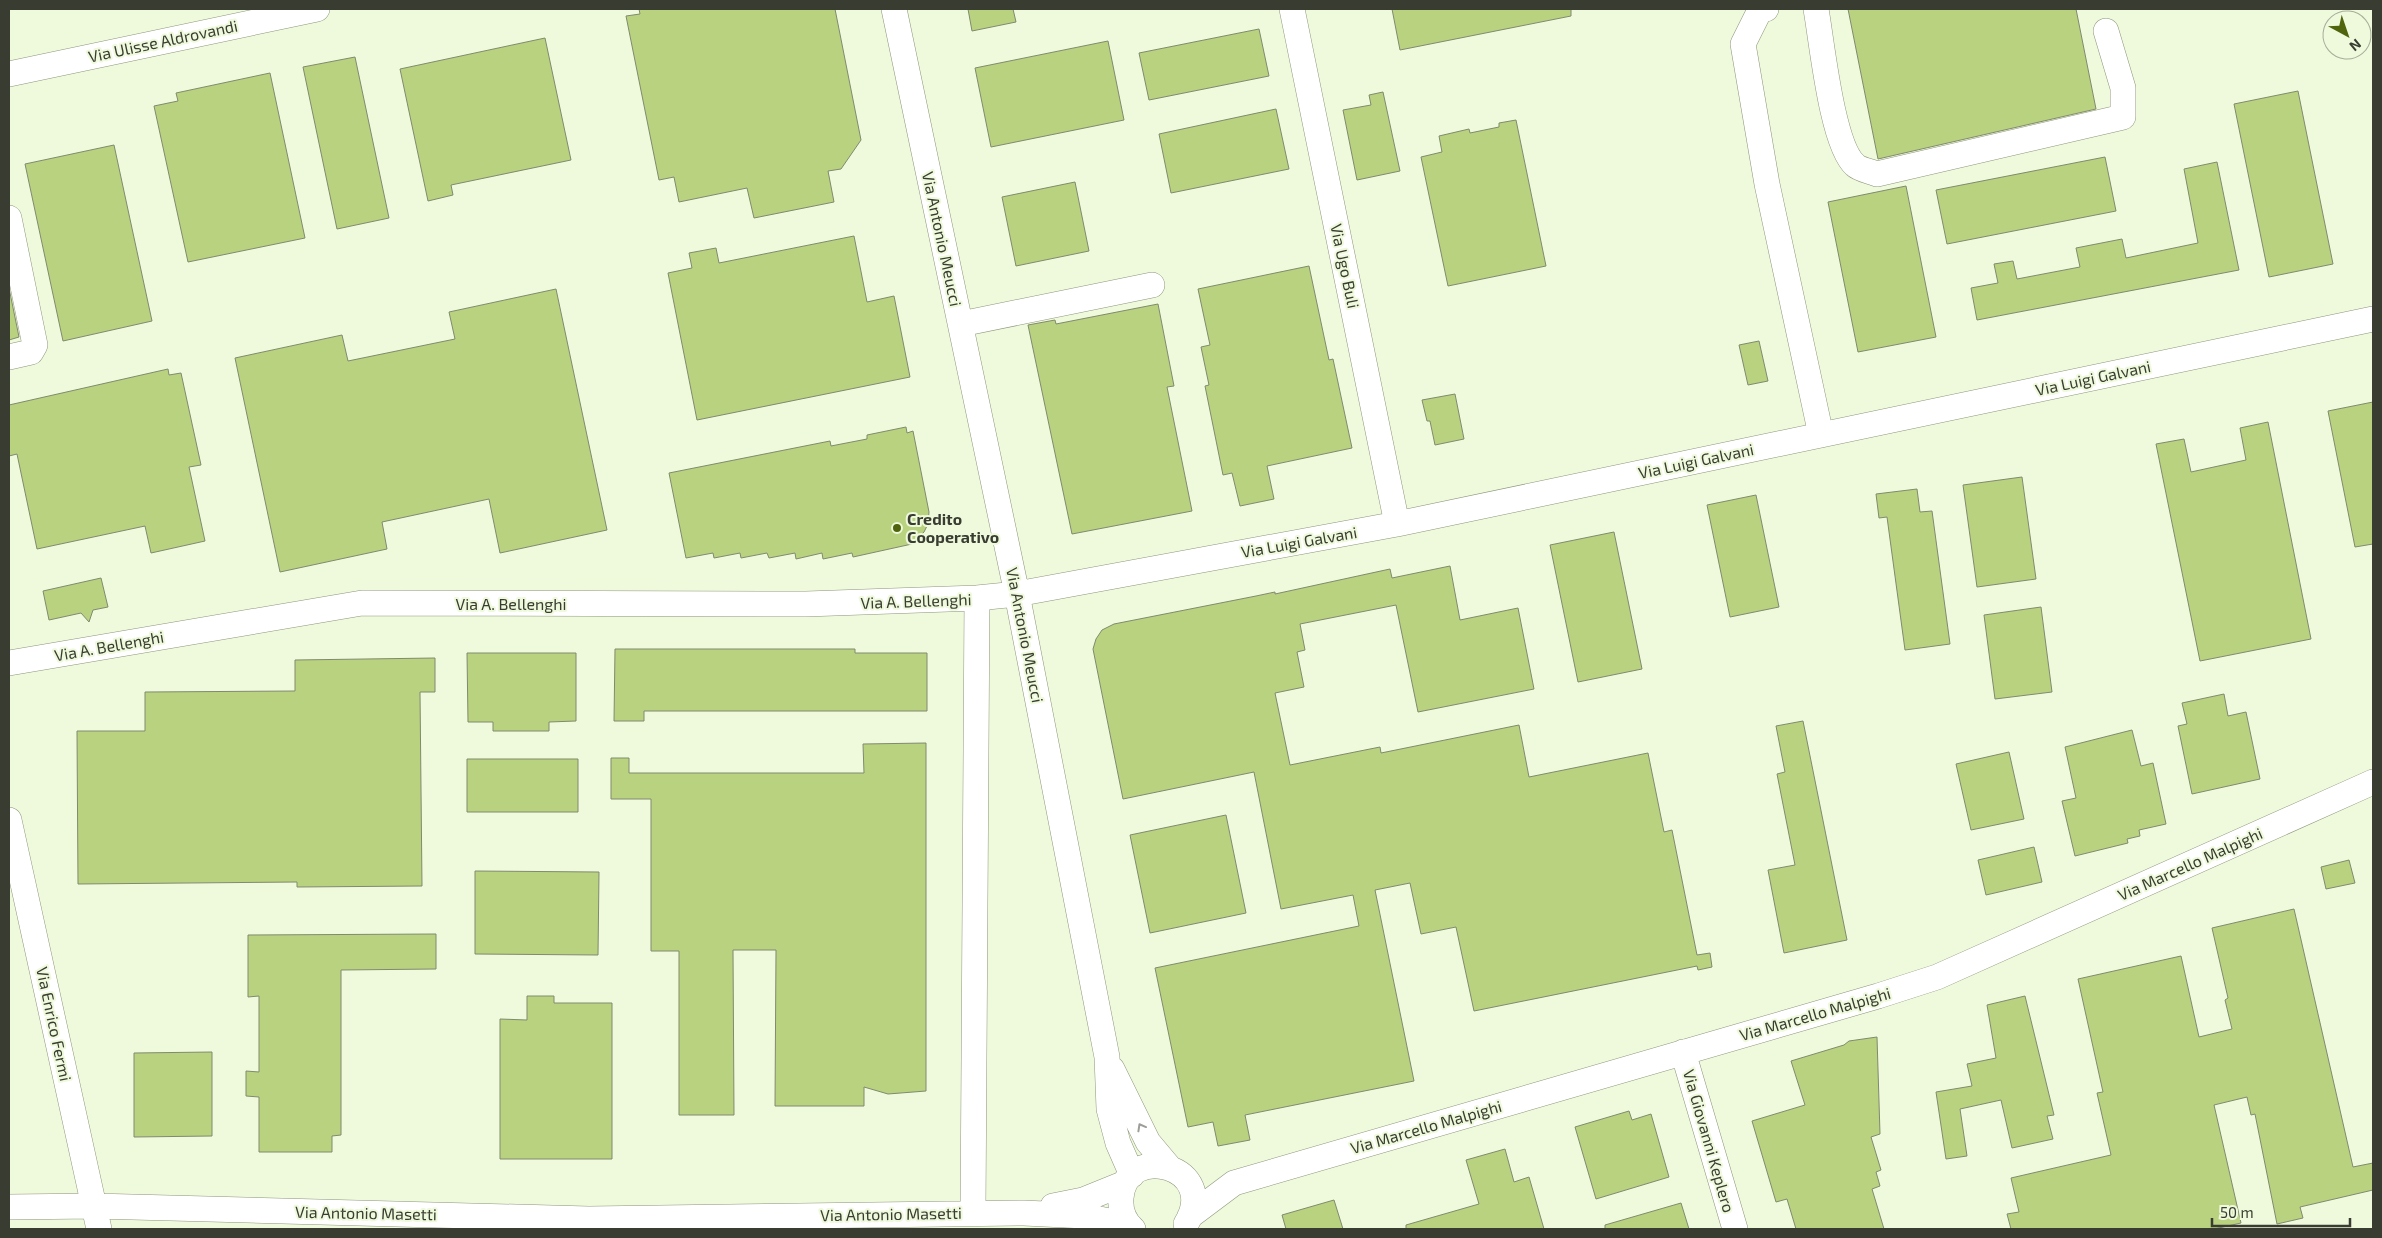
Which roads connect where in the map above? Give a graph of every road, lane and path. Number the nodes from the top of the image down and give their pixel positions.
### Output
1 (317, 9) edge
2 (894, 9) edge
3 (1292, 9) edge
4 (1766, 9) edge
5 (1816, 9) edge
6 (2106, 31) dead end
7 (9, 74) edge
8 (9, 218) edge
9 (1152, 285) dead end
10 (2373, 319) edge
11 (961, 324) junction
12 (9, 357) edge
13 (1821, 435) junction
14 (1397, 524) junction
15 (1017, 594) junction
16 (977, 598) junction
17 (9, 662) edge
18 (2373, 782) edge
19 (9, 820) edge
20 (1683, 1052) junction
21 (1107, 1057) junction
22 (1173, 1169) junction
23 (1129, 1179) junction
24 (1234, 1183) junction
25 (9, 1207) edge
26 (1024, 1212) junction
27 (973, 1213) junction
28 (97, 1218) edge
29 (589, 1224) edge
30 (1185, 1225) edge
31 (1130, 1227) edge
32 (1736, 1229) edge

1 - 7 street, Via Ulisse Aldrovandi
2 - 11 street, Via Antonio Meucci
3 - 14 street, Via Ugo Buli
4 - 13 street
5 - 6 street
8 - 12 street
9 - 11 street
10 - 13 street, Via Luigi Galvani
11 - 15 street, Via Antonio Meucci
13 - 14 street, Via Luigi Galvani
14 - 15 street, Via Luigi Galvani
15 - 16 street, Via A. Bellenghi
15 - 21 street, Via Antonio Meucci
16 - 17 street, Via A. Bellenghi
16 - 27 street
18 - 20 street, Via Marcello Malpighi
19 - 28 street, Via Enrico Fermi
20 - 24 street, Via Marcello Malpighi
20 - 32 street, Via Giovanni Keplero
22 -> 21 street, Via Antonio Meucci
21 - 23 street, Via Antonio Meucci
22 - 23 street, Via Marcello Malpighi
22 - 24 street, Via Marcello Malpighi
22 - 30 street, Via Antonio Meucci
23 - 26 street, Via Antonio Masetti
23 - 31 street
24 - 30 street, Via Marcello Malpighi
25 - 28 street, Via Antonio Masetti
26 - 27 street, Via Antonio Masetti
26 - 31 street, Via Antonio Masetti
27 - 29 street, Via Antonio Masetti
28 - 29 street, Via Antonio Masetti

